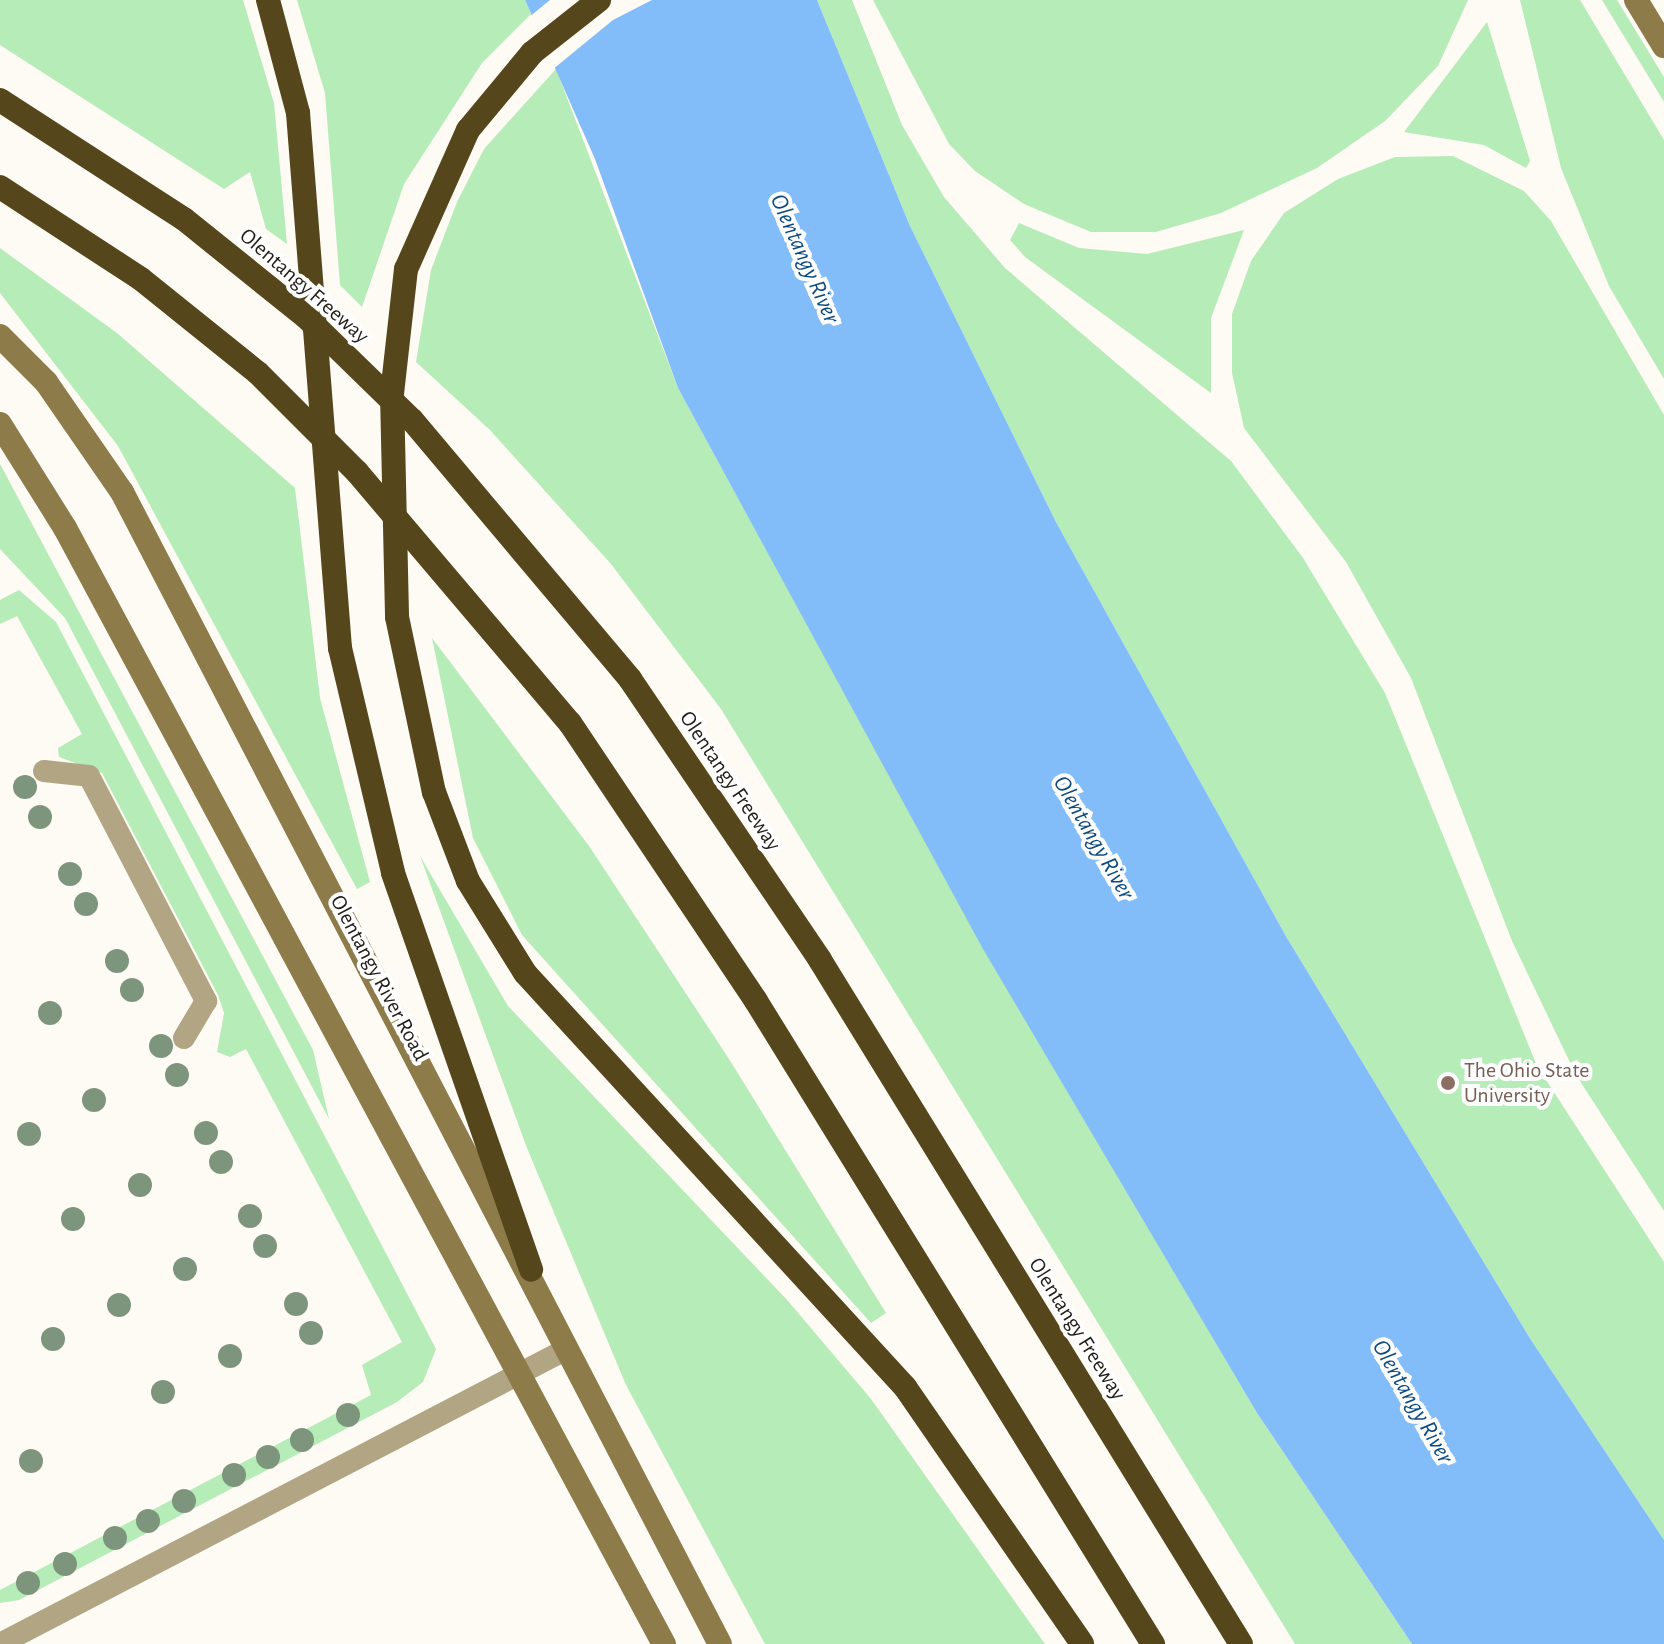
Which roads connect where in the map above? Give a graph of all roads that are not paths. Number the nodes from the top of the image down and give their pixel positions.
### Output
1 (268, 0) edge
2 (599, 0) edge
3 (1636, 0) edge
4 (1664, 46) edge
5 (0, 100) edge
6 (0, 187) edge
7 (0, 336) edge
8 (0, 424) edge
9 (44, 771) dead end
10 (184, 1038) dead end
11 (531, 1270) junction
12 (567, 1349) junction
13 (519, 1376) junction
14 (0, 1644) edge
15 (664, 1644) edge
16 (720, 1644) edge
17 (1082, 1644) edge
18 (1153, 1644) edge
19 (1241, 1644) edge

1 - 11 highway
2 - 17 highway
3 - 4 main road
5 - 19 highway, Olentangy Freeway
6 - 18 highway
7 - 11 main road, Olentangy River Road
8 - 13 main road
9 - 10 lane
11 - 12 main road, Olentangy River Road
12 - 13 lane
12 - 16 main road, Olentangy River Road
13 - 14 lane
13 - 15 main road

